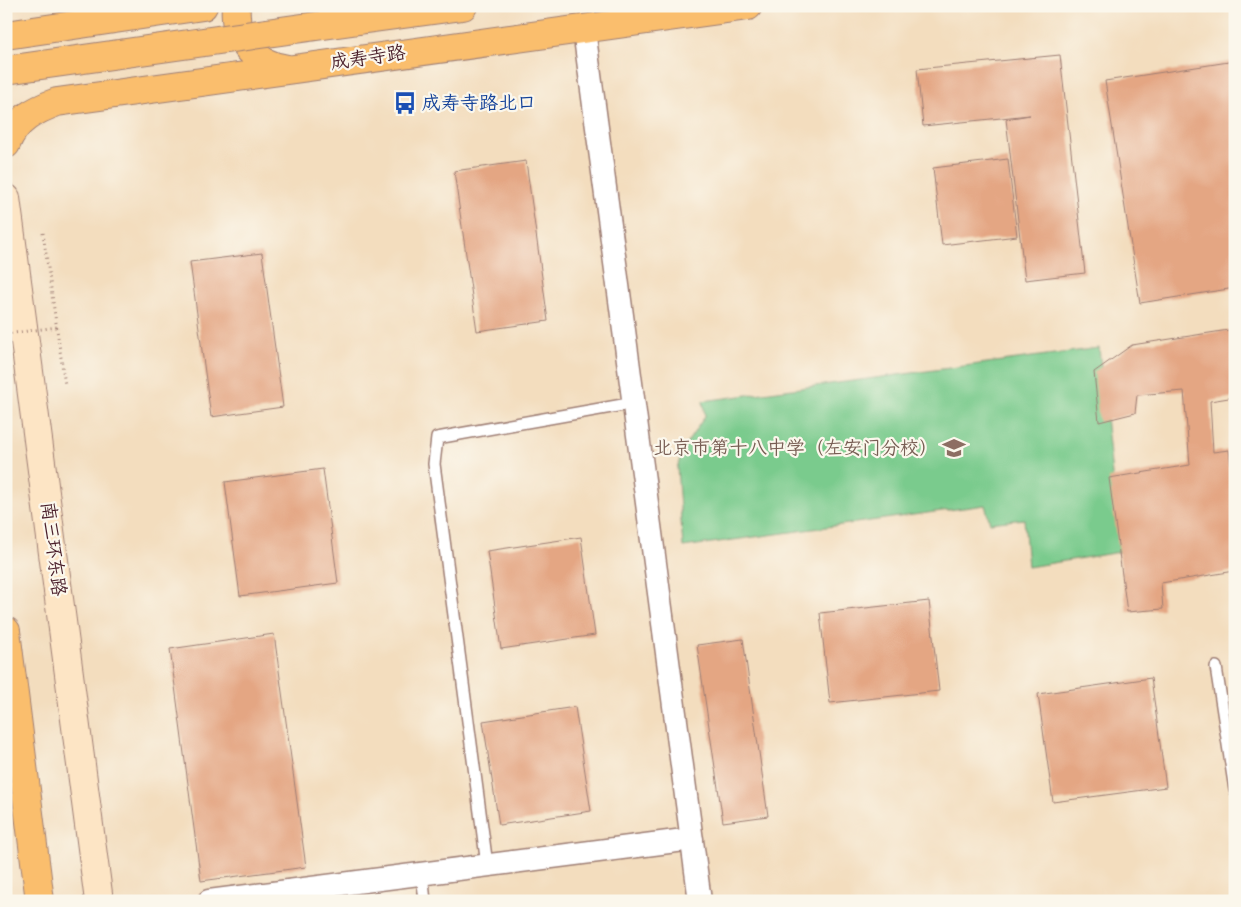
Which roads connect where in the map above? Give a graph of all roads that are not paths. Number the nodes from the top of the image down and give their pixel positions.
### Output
1 (203, 6) edge
2 (236, 6) edge
3 (464, 6) edge
4 (748, 6) edge
5 (584, 30) junction
6 (6, 35) edge
7 (292, 69) junction
8 (6, 70) edge
9 (6, 144) edge
10 (6, 198) edge
11 (634, 403) junction
12 (6, 631) edge
13 (1216, 667) dead end
14 (1235, 790) edge
15 (692, 839) junction
16 (487, 865) junction
17 (422, 874) junction
18 (40, 901) edge
19 (99, 901) edge
20 (209, 901) edge
21 (425, 901) edge
22 (700, 901) edge

1 - 6 main road
2 - 7 main road
3 - 8 main road, bridge
4 - 5 main road, 成寿寺路
5 - 7 main road, 成寿寺路
5 - 11 street
7 - 9 main road, 成寿寺路
10 - 19 street, 南三环东路
11 - 15 street
11 - 16 lane
12 - 18 main road
13 - 14 lane
15 - 16 street
15 - 22 street
16 - 17 street
17 - 20 street
17 - 21 lane

